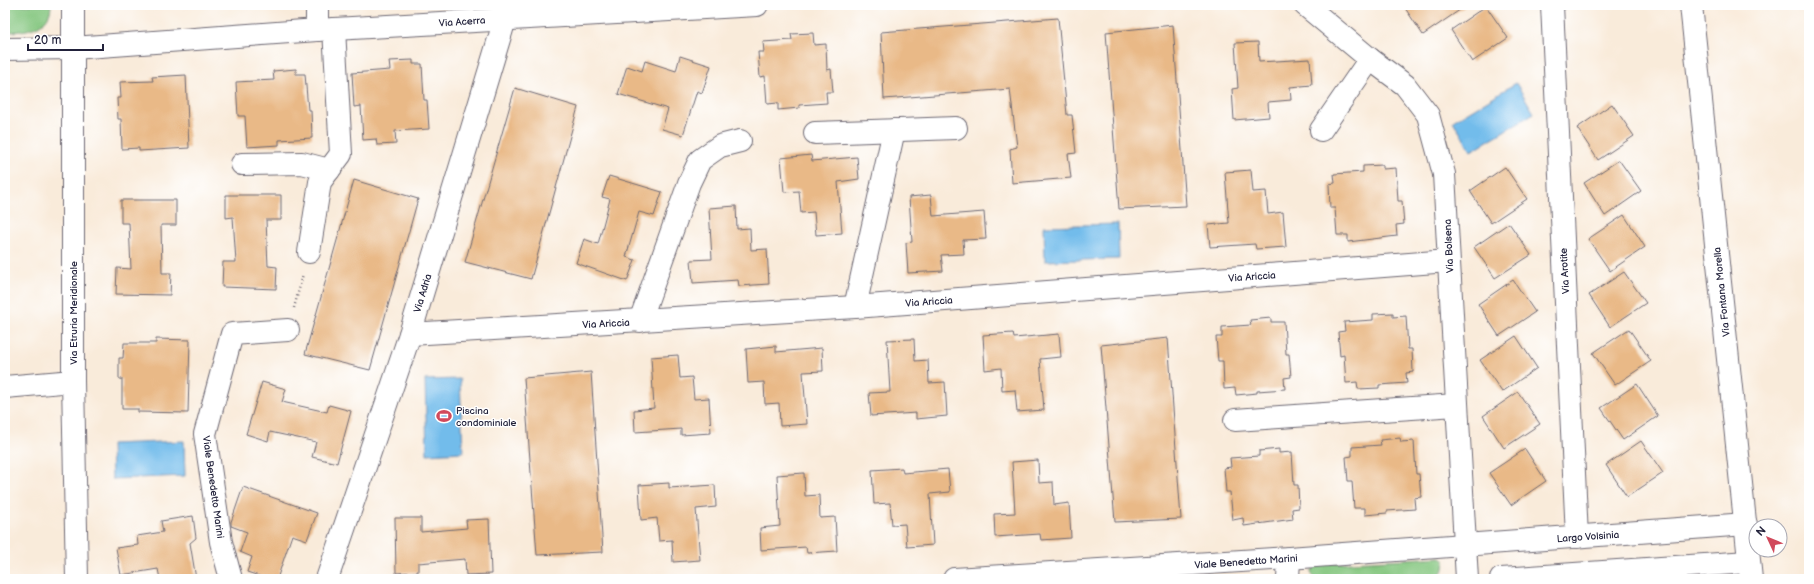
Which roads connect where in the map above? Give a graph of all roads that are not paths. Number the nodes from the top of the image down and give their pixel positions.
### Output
1 (73, 5) edge
2 (317, 5) edge
3 (757, 5) edge
4 (1305, 5) edge
5 (1691, 5) edge
6 (1547, 8) edge
7 (507, 12) edge
8 (326, 29) junction
9 (73, 48) junction
10 (5, 49) edge
11 (1370, 59) junction
12 (956, 128) dead end
13 (894, 130) junction
14 (1321, 130) dead end
15 (815, 132) dead end
16 (740, 141) dead end
17 (242, 164) dead end
18 (329, 170) junction
19 (309, 252) road end
20 (1448, 261) junction
21 (854, 307) junction
22 (640, 321) junction
23 (288, 330) road end
24 (410, 334) junction
25 (72, 381) junction
26 (5, 386) edge
27 (1456, 406) junction
28 (1235, 420) dead end
29 (1746, 524) junction
30 (1577, 537) junction
31 (1466, 544) junction
32 (1288, 569) edge
33 (1749, 570) edge
34 (77, 579) edge
35 (232, 579) edge
36 (327, 579) edge
37 (954, 579) edge
38 (1467, 579) edge
39 (1500, 579) edge

1 - 9 street, Via Etruria Meridionale
2 - 8 street
3 - 7 street, Via Acerra
4 - 11 street, Via Bolsena
5 - 29 street, Via Fontana Morella
6 - 30 street, Via Arotite
7 - 8 street, Via Acerra
7 - 24 street, Via Adria
8 - 9 street, Via Acerra
8 - 18 street
9 - 10 street, Via Acerra
9 - 25 street, Via Etruria Meridionale
11 - 14 street
11 - 20 street, Via Bolsena
12 - 13 street
13 - 15 street
13 - 21 street
16 - 22 street
17 - 18 street
18 - 19 street
20 - 21 street, Via Ariccia
20 - 27 street, Via Bolsena
21 - 22 street, Via Ariccia
22 - 24 street, Via Ariccia
23 - 35 street, Viale Benedetto Marini
24 - 36 street, Via Adria
25 - 26 street
25 - 34 street, Via Etruria Meridionale
27 - 28 street
27 - 31 street, Via Bolsena
29 - 30 street, Largo Volsinia
29 - 33 street, Via Fontana Morella
30 - 31 street, Largo Volsinia
31 - 32 street, Viale Benedetto Marini
31 - 38 street
32 - 37 street, Viale Benedetto Marini
33 - 39 street

